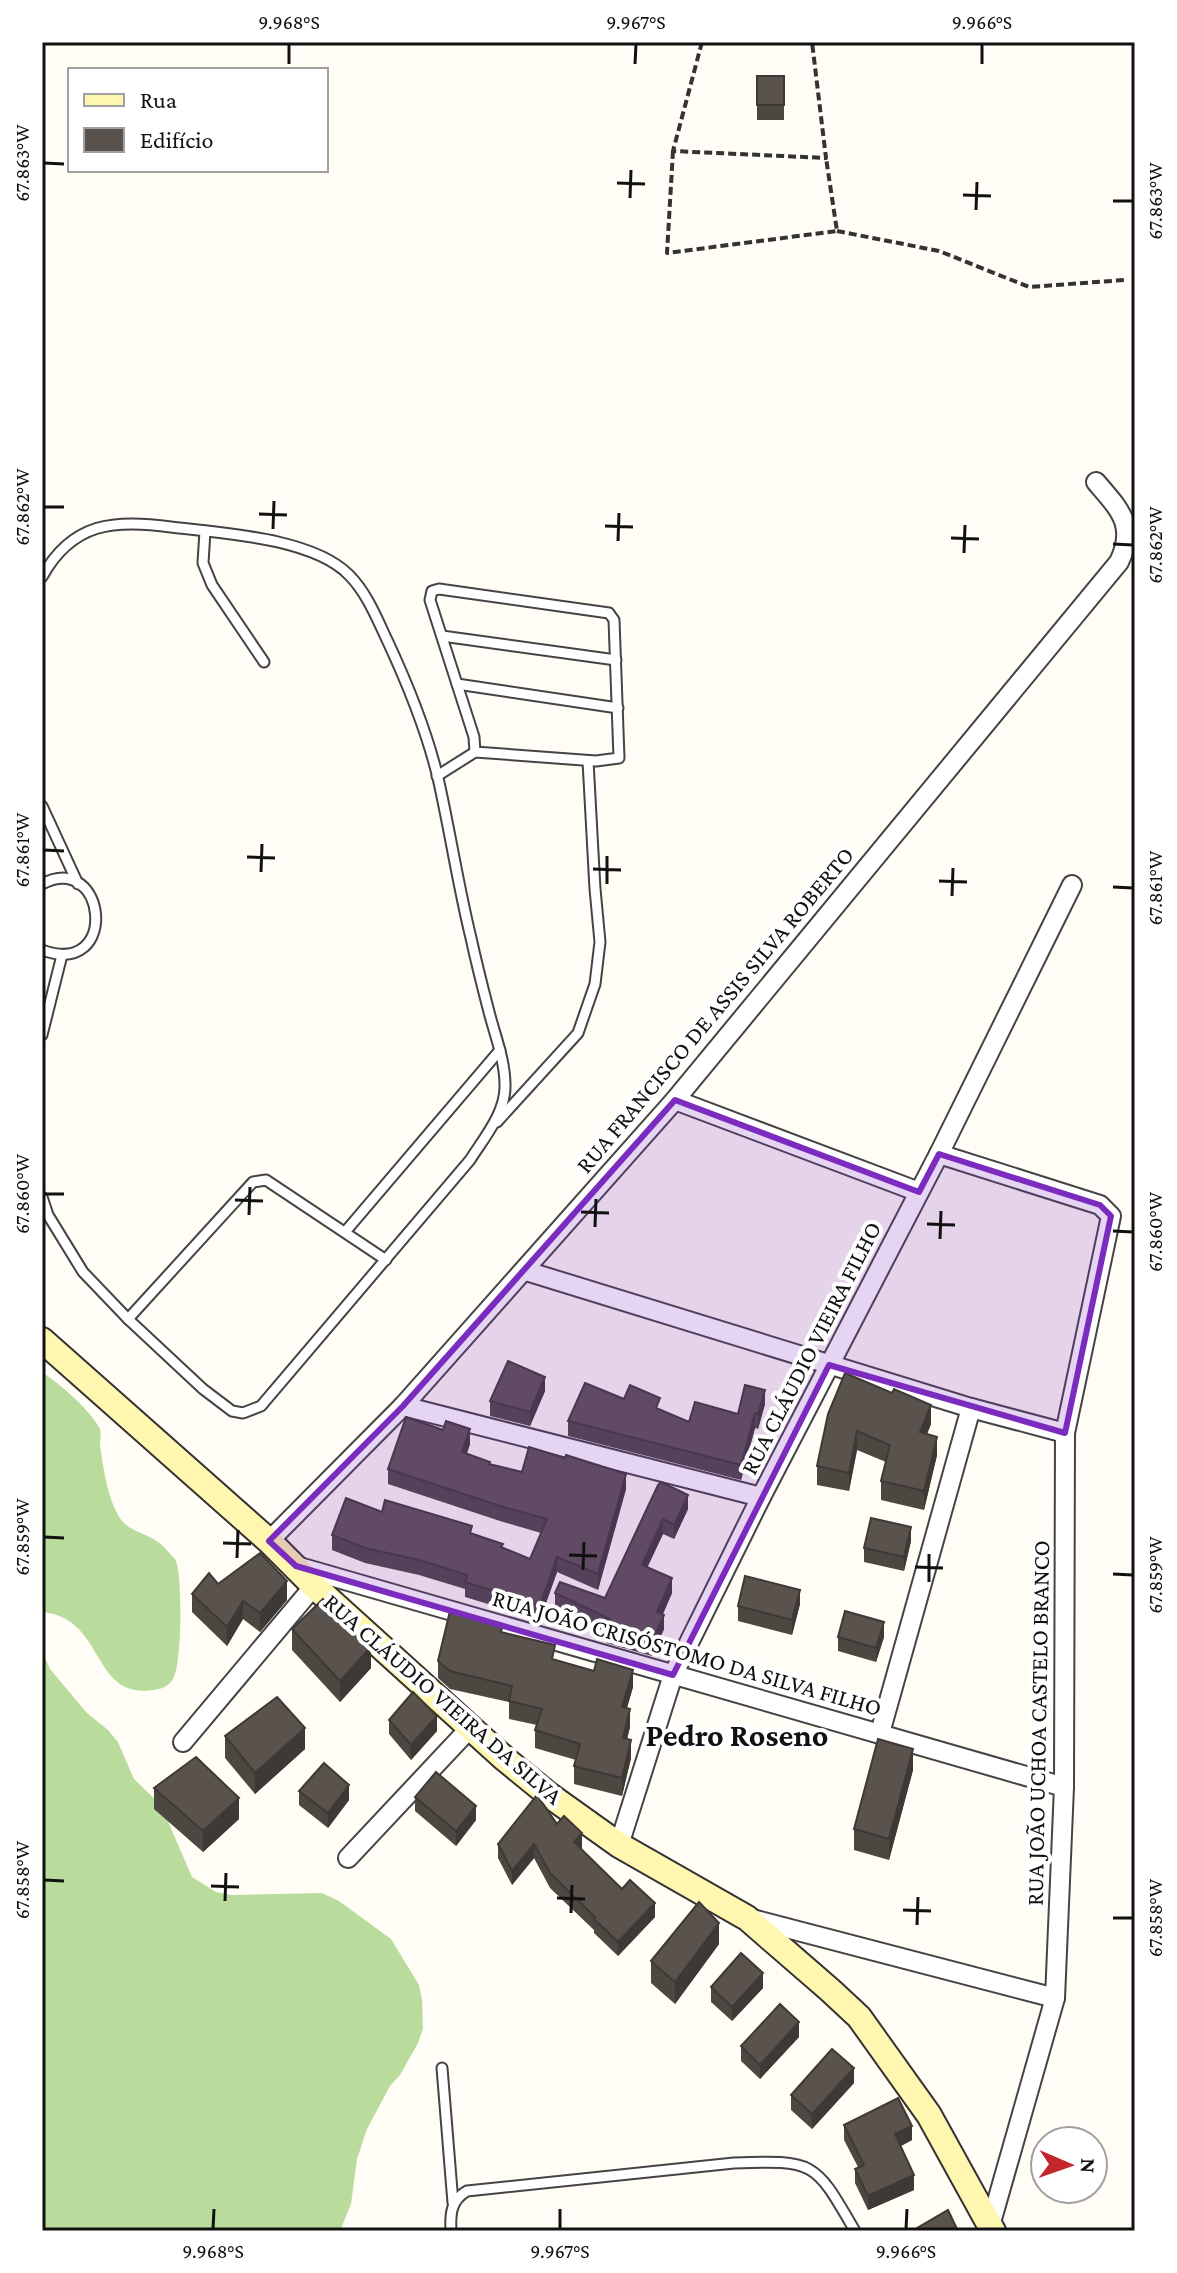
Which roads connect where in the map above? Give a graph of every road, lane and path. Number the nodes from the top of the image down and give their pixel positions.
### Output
1 (702, 42) edge
2 (812, 42) edge
3 (673, 151) junction
4 (826, 158) junction
5 (837, 231) junction
6 (1124, 280) dead end
7 (1096, 482) dead end
8 (205, 531) junction
9 (42, 577) edge
10 (442, 636) junction
11 (616, 660) junction
12 (264, 662) dead end
13 (457, 684) junction
14 (618, 708) junction
15 (475, 752) junction
16 (588, 761) junction
17 (437, 776) junction
18 (42, 806) edge
19 (42, 884) edge
20 (78, 884) junction
21 (1072, 885) dead end
22 (42, 950) edge
23 (62, 955) junction
24 (42, 1035) edge
25 (500, 1050) junction
26 (675, 1100) junction
27 (490, 1129) junction
28 (939, 1154) junction
29 (919, 1192) junction
30 (42, 1197) edge
31 (345, 1232) junction
32 (386, 1260) junction
33 (526, 1271) junction
34 (128, 1319) junction
35 (42, 1340) edge
36 (829, 1365) junction
37 (403, 1406) junction
38 (971, 1408) junction
39 (1065, 1433) junction
40 (761, 1497) junction
41 (269, 1541) junction
42 (296, 1566) junction
43 (314, 1586) junction
44 (673, 1675) junction
45 (470, 1728) junction
46 (880, 1733) junction
47 (183, 1742) dead end
48 (1064, 1787) junction
49 (619, 1845) junction
50 (348, 1858) dead end
51 (747, 1918) junction
52 (1055, 1998) junction
53 (442, 2068) dead end
54 (453, 2203) junction
55 (991, 2228) edge
56 (451, 2231) edge
57 (855, 2231) edge

1 - 3 path
2 - 4 path
3 - 4 path
3 - 5 path
4 - 5 path
5 - 6 path
7 - 26 street, RUA FRANCISCO DE ASSIS SILVA ROBERTO
8 - 9 lane
8 - 12 lane
8 - 17 lane
10 - 11 lane
10 - 11 lane
10 - 13 lane
11 - 14 lane
13 - 14 lane
13 - 15 lane
14 - 16 lane
15 - 16 lane
15 - 17 lane
16 - 27 lane
17 - 25 lane
18 - 20 lane
19 - 20 lane
20 - 23 lane
21 - 28 street, RUA CLÁUDIO VIEIRA FILHO
22 - 23 lane
23 - 24 lane
25 - 27 lane
25 - 31 lane
26 - 29 street
26 - 33 street, RUA FRANCISCO DE ASSIS SILVA ROBERTO
27 - 32 lane
28 - 29 street, RUA CLÁUDIO VIEIRA FILHO
28 - 39 street, RUA JOÃO UCHOA CASTELO BRANCO
29 - 36 street, RUA CLÁUDIO VIEIRA FILHO
30 - 34 lane
31 - 32 lane
31 - 34 lane
32 - 34 lane
33 - 36 street
33 - 37 street, RUA FRANCISCO DE ASSIS SILVA ROBERTO
35 - 41 street, RUA CLÁUDIO VIEIRA DA SILVA
36 - 38 street
36 - 40 street, RUA CLÁUDIO VIEIRA FILHO
37 - 40 street
37 - 41 street, RUA FRANCISCO DE ASSIS SILVA ROBERTO
38 - 39 street
38 - 46 street
39 - 48 street, RUA JOÃO UCHOA CASTELO BRANCO
40 - 44 street, RUA CLÁUDIO VIEIRA FILHO
41 - 42 street, RUA CLÁUDIO VIEIRA DA SILVA
42 - 43 street, RUA CLÁUDIO VIEIRA DA SILVA
42 - 44 street, RUA JOÃO CRISÓSTOMO DA SILVA FILHO
43 - 45 street, RUA CLÁUDIO VIEIRA DA SILVA
43 - 47 street
44 - 46 street, RUA JOÃO CRISÓSTOMO DA SILVA FILHO
44 - 49 street, RUA CLÁUDIO VIEIRA FILHO
45 - 49 street, RUA CLÁUDIO VIEIRA DA SILVA
45 - 50 street
46 - 48 street, RUA JOÃO CRISÓSTOMO DA SILVA FILHO
48 - 52 street, RUA JOÃO UCHOA CASTELO BRANCO
49 - 51 street, RUA CLÁUDIO VIEIRA DA SILVA
51 - 52 street
51 - 55 street, RUA CLÁUDIO VIEIRA DA SILVA
52 - 55 street, RUA JOÃO UCHOA CASTELO BRANCO
53 - 54 lane
54 - 56 lane
54 - 57 lane

